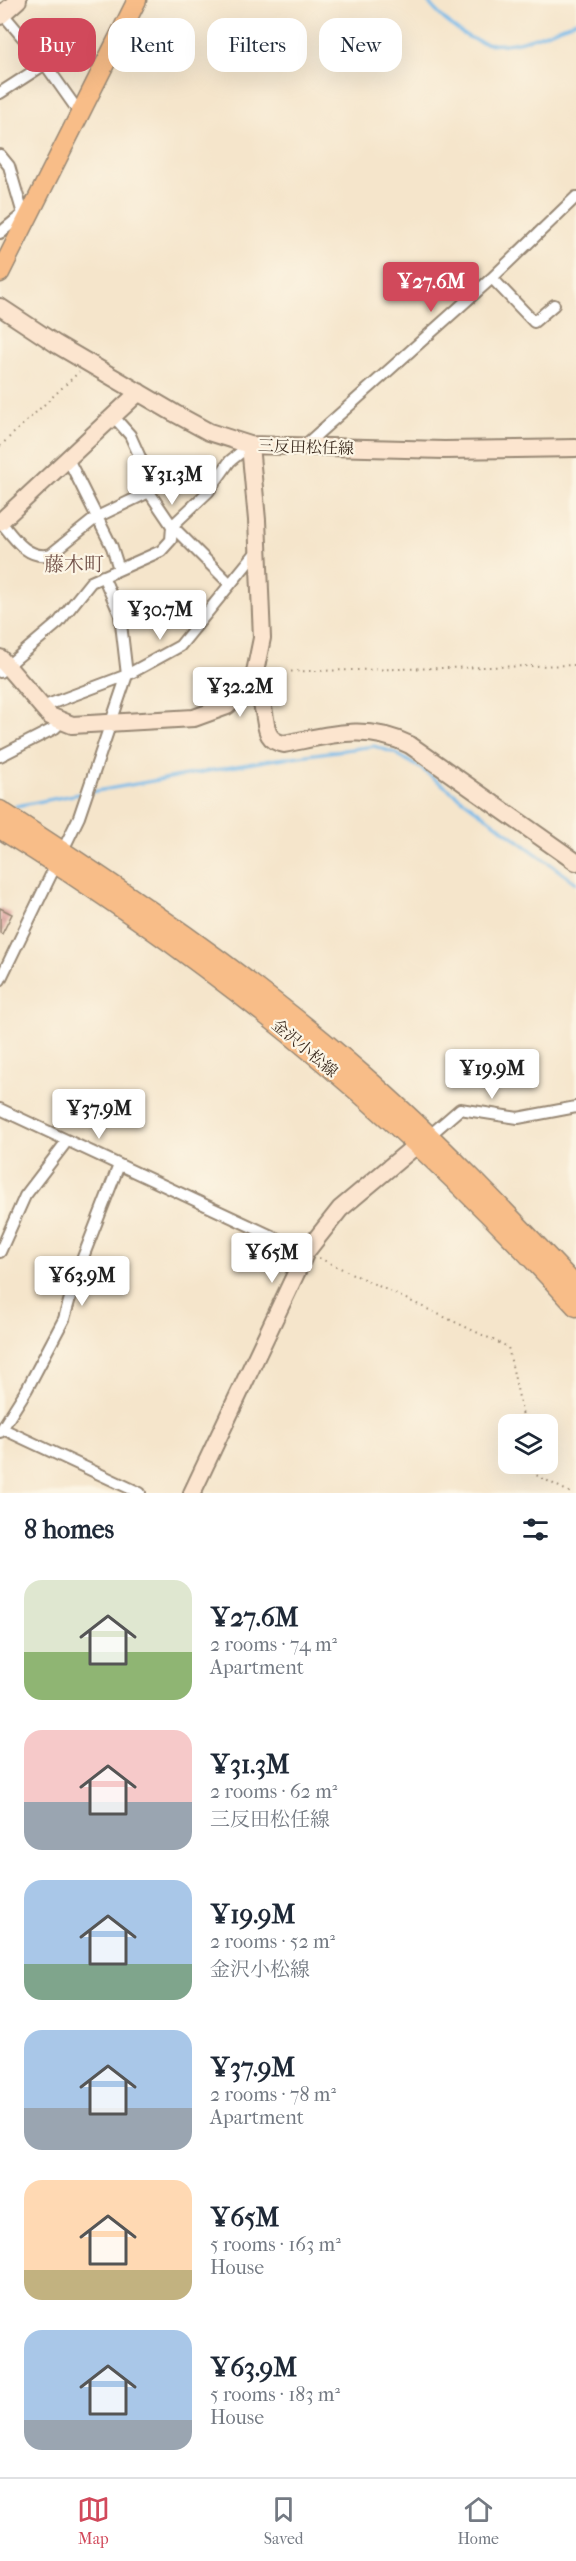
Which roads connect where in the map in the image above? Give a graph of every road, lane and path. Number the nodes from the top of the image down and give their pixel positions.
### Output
1 (18, 0) edge
2 (137, 0) edge
3 (1, 15) edge
4 (18, 34) edge
5 (33, 72) edge
6 (51, 72) edge
7 (0, 93) edge
8 (81, 115) junction
9 (0, 155) edge
10 (576, 197) edge
11 (24, 219) junction
12 (0, 233) edge
13 (0, 273) edge
14 (492, 278) junction
15 (554, 305) dead end
16 (0, 308) edge
17 (89, 363) junction
18 (139, 392) junction
19 (114, 417) junction
20 (250, 445) junction
21 (0, 446) edge
22 (303, 447) junction
23 (576, 448) edge
24 (68, 459) junction
25 (149, 492) junction
26 (97, 517) junction
27 (0, 522) edge
28 (172, 526) junction
29 (258, 550) junction
30 (119, 569) junction
31 (103, 576) junction
32 (230, 584) junction
33 (2, 665) edge
34 (576, 665) edge
35 (255, 672) junction
36 (127, 675) junction
37 (246, 687) junction
38 (42, 707) junction
39 (62, 722) junction
40 (113, 722) junction
41 (0, 756) edge
42 (0, 810) edge
43 (0, 829) edge
44 (58, 857) junction
45 (576, 862) edge
46 (0, 980) edge
47 (576, 1107) edge
48 (0, 1109) edge
49 (423, 1140) junction
50 (67, 1141) junction
51 (119, 1165) junction
52 (0, 1252) edge
53 (306, 1252) junction
54 (576, 1286) edge
55 (576, 1307) edge
56 (523, 1414) edge
57 (1, 1431) edge
58 (536, 1474) edge
59 (140, 1493) edge
60 (192, 1493) edge
61 (572, 1493) edge

1 - 3 street
2 - 8 main road
3 - 4 street
5 - 7 street
6 - 8 street
8 - 11 main road
9 - 11 street
10 - 14 street
11 - 12 street
11 - 13 main road
14 - 15 street
14 - 22 street
16 - 17 street, 三反田松任線
17 - 18 street, 三反田松任線
17 - 21 path
18 - 19 street
18 - 20 street, 三反田松任線
19 - 24 street
19 - 25 street
20 - 22 street, 三反田松任線
20 - 28 street
20 - 29 street
22 - 23 street, 三反田松任線
24 - 26 street
24 - 27 street
25 - 26 street
25 - 28 street
26 - 27 street
26 - 30 street
28 - 30 street
28 - 32 street
29 - 32 street
29 - 35 street
30 - 31 street
31 - 33 street
31 - 36 street
32 - 36 street
33 - 38 street
34 - 35 path
35 - 37 street
36 - 38 street
36 - 40 street
37 - 40 street
37 - 45 street
38 - 39 street
39 - 40 street
39 - 41 street
40 - 44 street
42 - 44 main road, 金沢小松線
43 - 44 main road, 金沢小松線
44 - 46 street
44 - 49 main road, 金沢小松線
47 - 49 street
48 - 50 street
49 - 53 street
49 - 54 main road, 金沢小松線
49 - 55 main road, 金沢小松線
50 - 51 street
50 - 52 street
51 - 53 street
51 - 57 street
53 - 56 path
53 - 60 street
57 - 59 street
58 - 61 path

